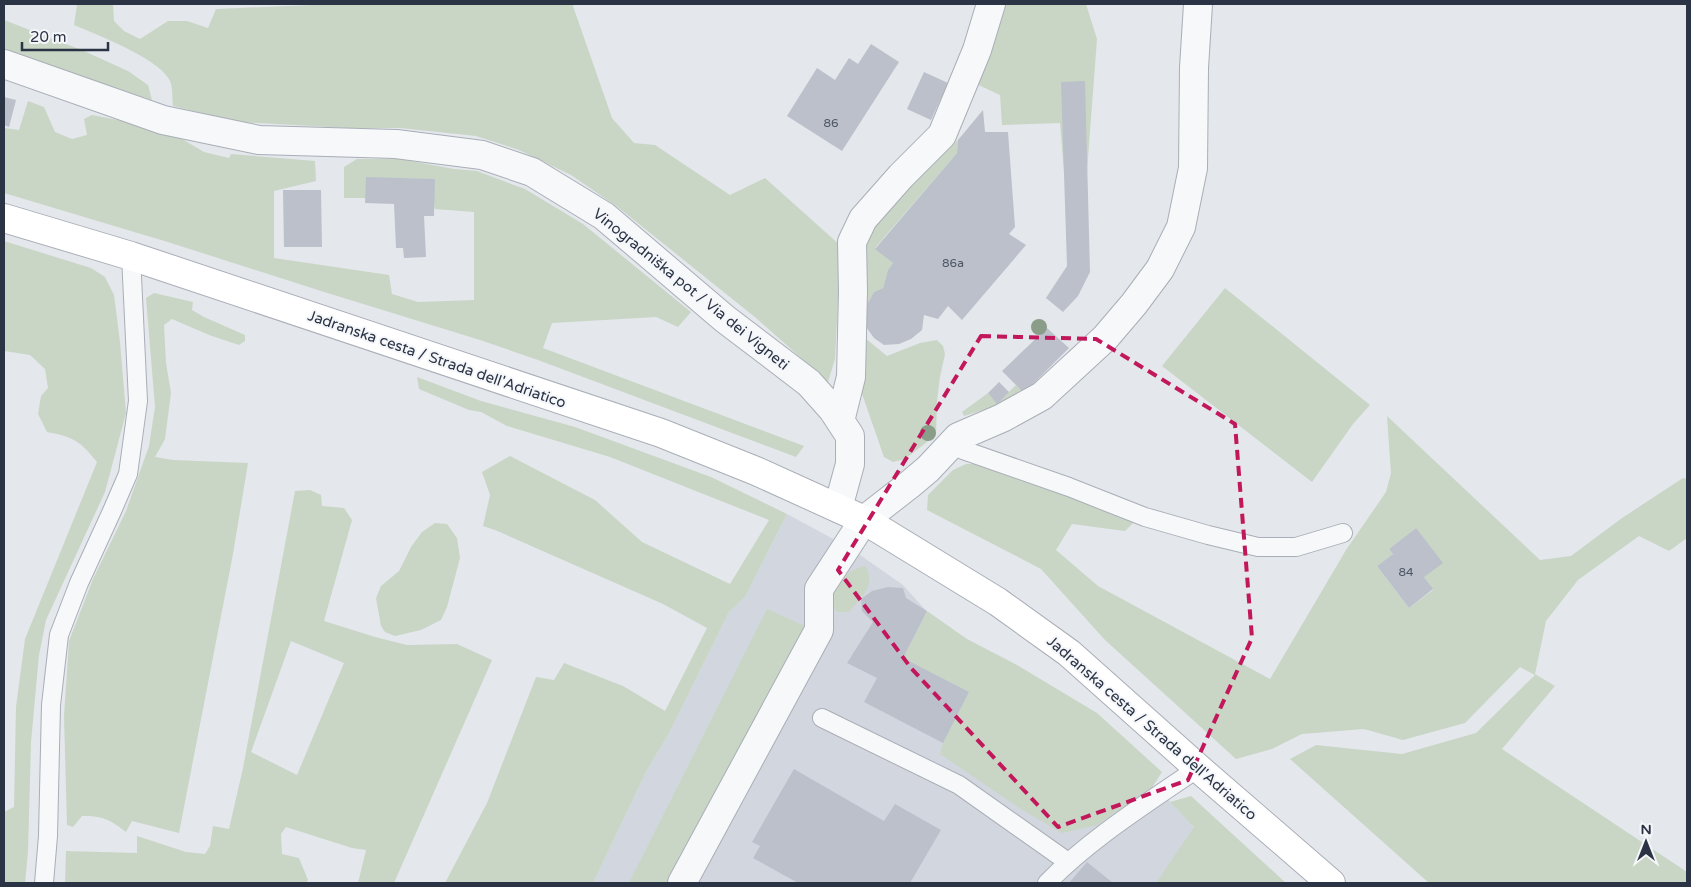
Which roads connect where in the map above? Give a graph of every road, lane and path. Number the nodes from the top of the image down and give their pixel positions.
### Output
1 (991, 4) edge
2 (1198, 4) edge
3 (4, 64) edge
4 (4, 218) edge
5 (131, 256) junction
6 (840, 421) junction
7 (952, 442) junction
8 (838, 508) junction
9 (864, 520) junction
10 (1342, 533) dead end
11 (822, 718) dead end
12 (1198, 768) junction
13 (1068, 862) junction
14 (44, 883) edge
15 (682, 883) edge
16 (1047, 883) edge
17 (1331, 883) edge

1 - 6 street
2 - 7 street
3 - 6 street, Vinogradniška pot / Via dei Vigneti
4 - 5 main road, Jadranska cesta / Strada dell'Adriatico
5 - 8 main road, Jadranska cesta / Strada dell'Adriatico
5 - 14 lane
6 - 8 street, Vinogradniška pot / Via dei Vigneti
7 - 9 street
7 - 10 lane
8 - 9 main road, Jadranska cesta / Strada dell'Adriatico
9 - 12 main road, Jadranska cesta / Strada dell'Adriatico
9 - 15 street
11 - 13 lane
12 - 13 lane
12 - 17 main road, Jadranska cesta / Strada dell'Adriatico
13 - 16 lane

